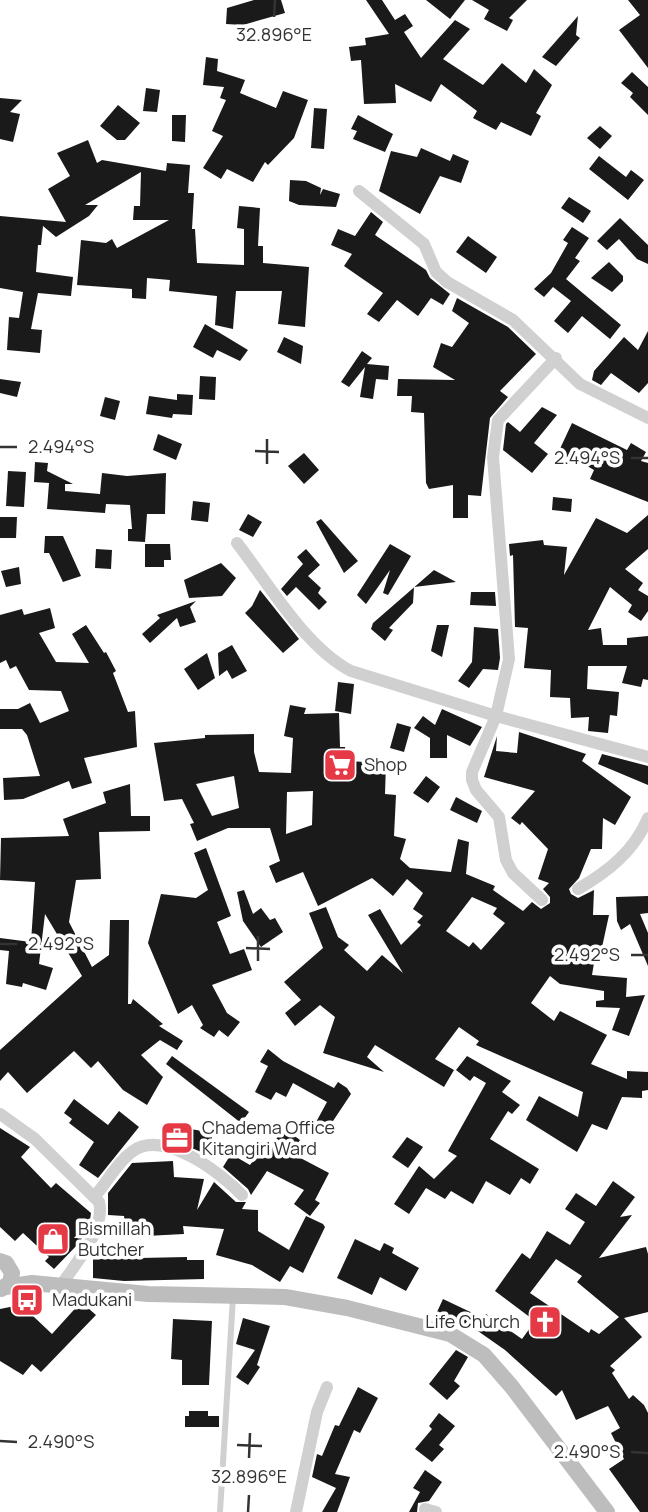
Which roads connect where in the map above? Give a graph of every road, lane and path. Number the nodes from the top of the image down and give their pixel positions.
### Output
1 (359, 191) dead end
2 (556, 358) junction
3 (648, 418) edge
4 (237, 543) dead end
5 (496, 716) junction
6 (648, 757) edge
7 (648, 818) edge
8 (578, 889) dead end
9 (542, 900) dead end
10 (0, 1114) edge
11 (242, 1195) dead end
12 (94, 1196) junction
13 (3, 1272) edge
14 (60, 1287) junction
15 (233, 1294) junction
16 (327, 1387) dead end
17 (220, 1512) edge
18 (296, 1512) edge
19 (607, 1512) edge

1 - 2 street
2 - 3 street
2 - 5 street
4 - 5 street
5 - 6 street
5 - 9 street
7 - 8 street
10 - 12 street
11 - 12 street
12 - 14 street
13 - 14 street
14 - 15 street
15 - 17 lane
15 - 19 street
16 - 18 street

